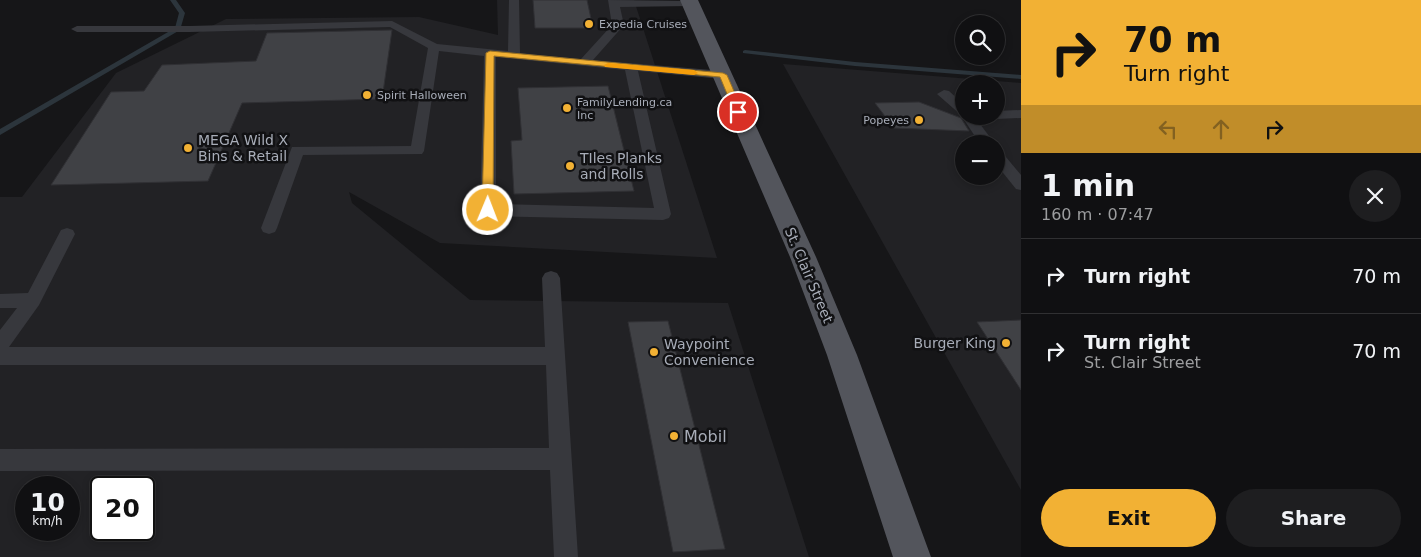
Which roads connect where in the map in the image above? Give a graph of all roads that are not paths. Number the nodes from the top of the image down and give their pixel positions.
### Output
1 (514, 0) edge
2 (690, 1) edge
3 (614, 2) edge
4 (77, 29) dead end
5 (434, 47) junction
6 (490, 53) junction
7 (514, 56) junction
8 (584, 63) junction
9 (631, 68) junction
10 (723, 75) junction
11 (944, 94) dead end
12 (955, 104) edge
13 (1021, 114) edge
14 (1005, 115) edge
15 (1005, 158) edge
16 (1021, 161) edge
17 (1005, 165) edge
18 (1021, 185) edge
19 (269, 228) dead end
20 (67, 234) dead end
21 (551, 278) dead end
22 (33, 300) junction
23 (0, 301) edge
24 (0, 345) edge
25 (0, 356) edge
26 (555, 356) junction
27 (560, 459) junction
28 (0, 460) edge
29 (566, 557) edge
30 (912, 557) edge

1 - 7 lane
2 - 3 lane
2 - 10 main road, St. Clair Street
3 - 8 lane
4 - 5 lane
5 - 6 lane
5 - 19 lane
6 - 7 lane
6 - 9 lane
7 - 8 lane
8 - 9 lane
9 - 10 lane
10 - 30 main road, St. Clair Street
11 - 12 lane
13 - 14 lane
15 - 16 lane
17 - 18 lane
20 - 22 lane
21 - 26 lane
22 - 23 lane
22 - 24 lane
25 - 26 lane
26 - 27 lane
27 - 28 lane
27 - 29 lane

